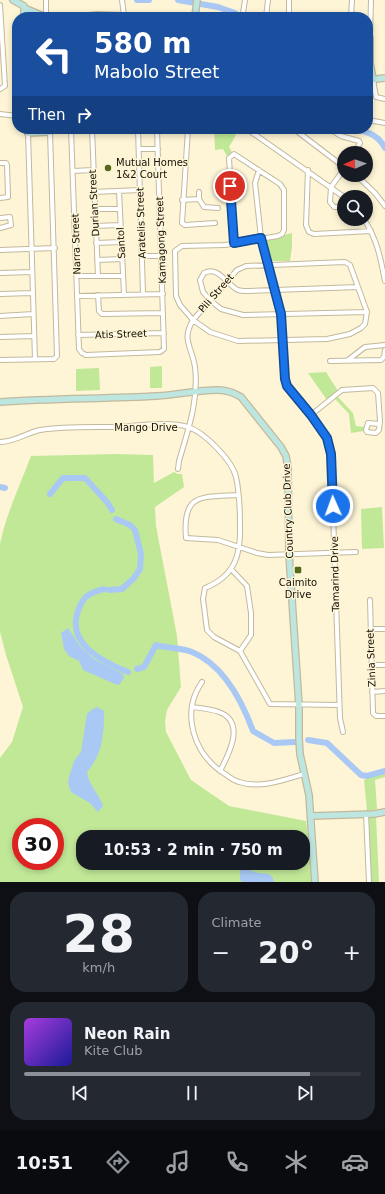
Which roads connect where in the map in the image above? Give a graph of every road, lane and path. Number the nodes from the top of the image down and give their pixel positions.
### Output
1 (13, 0) edge
2 (46, 0) edge
3 (122, 0) edge
4 (244, 0) edge
5 (268, 0) edge
6 (289, 0) edge
7 (352, 0) edge
8 (371, 0) edge
9 (24, 4) edge
10 (0, 5) edge
11 (38, 12) edge
12 (46, 12) edge
13 (124, 12) edge
14 (243, 12) edge
15 (267, 12) edge
16 (289, 12) edge
17 (351, 12) edge
18 (370, 12) edge
19 (385, 78) edge
20 (373, 79) edge
21 (373, 88) edge
22 (2, 89) edge
23 (385, 99) edge
24 (0, 114) edge
25 (12, 115) edge
26 (373, 121) edge
27 (385, 123) edge
28 (28, 134) edge
29 (50, 134) edge
30 (71, 134) edge
31 (92, 134) edge
32 (138, 134) edge
33 (157, 134) edge
34 (188, 134) edge
35 (254, 134) edge
36 (300, 134) edge
37 (338, 134) edge
38 (358, 146) edge
39 (139, 149) junction
40 (158, 149) junction
41 (0, 163) edge
42 (337, 163) edge
43 (93, 170) junction
44 (259, 170) junction
45 (308, 170) junction
46 (73, 171) junction
47 (337, 178) edge
48 (363, 182) edge
49 (331, 187) junction
50 (140, 190) junction
51 (119, 191) junction
52 (93, 192) junction
53 (199, 192) dead end
54 (337, 192) edge
55 (0, 198) edge
56 (182, 200) junction
57 (199, 200) junction
58 (337, 205) edge
59 (385, 206) edge
60 (218, 208) dead end
61 (95, 209) junction
62 (120, 209) junction
63 (0, 218) edge
64 (215, 223) dead end
65 (120, 225) junction
66 (95, 226) junction
67 (368, 226) edge
68 (0, 228) edge
69 (371, 231) junction
70 (261, 238) junction
71 (121, 242) junction
72 (96, 243) junction
73 (234, 243) junction
74 (55, 248) junction
75 (32, 249) junction
76 (0, 250) edge
77 (142, 256) junction
78 (162, 256) junction
79 (122, 259) junction
80 (97, 260) junction
81 (268, 264) junction
82 (32, 272) junction
83 (0, 273) edge
84 (77, 276) junction
85 (98, 276) junction
86 (123, 276) junction
87 (227, 281) junction
88 (385, 282) edge
89 (358, 287) junction
90 (274, 290) junction
91 (32, 293) junction
92 (0, 294) edge
93 (124, 294) junction
94 (143, 294) junction
95 (163, 294) junction
96 (98, 295) junction
97 (78, 296) junction
98 (210, 300) junction
99 (366, 312) junction
100 (163, 313) junction
101 (33, 314) junction
102 (281, 314) junction
103 (0, 316) edge
104 (193, 320) junction
105 (164, 332) junction
106 (34, 336) junction
107 (78, 336) junction
108 (0, 338) edge
109 (283, 341) junction
110 (385, 345) edge
111 (385, 350) edge
112 (86, 355) joint
113 (35, 359) junction
114 (0, 360) edge
115 (348, 360) junction
116 (330, 361) dead end
117 (195, 391) junction
118 (0, 402) edge
119 (311, 415) junction
120 (379, 424) dead end
121 (188, 427) junction
122 (0, 442) edge
123 (178, 469) dead end
124 (238, 495) junction
125 (240, 548) junction
126 (356, 552) dead end
127 (335, 553) junction
128 (289, 554) junction
129 (232, 570) junction
130 (370, 600) dead end
131 (370, 629) junction
132 (385, 629) edge
133 (240, 651) junction
134 (372, 665) junction
135 (385, 665) edge
136 (202, 682) dead end
137 (385, 691) edge
138 (372, 692) junction
139 (339, 705) junction
140 (299, 706) junction
141 (192, 707) junction
142 (385, 716) edge
143 (343, 732) dead end
144 (220, 771) junction
145 (304, 774) junction
146 (385, 812) edge
147 (366, 814) junction
148 (311, 816) junction
149 (314, 882) edge
150 (369, 882) edge

1 - 9 street
2 - 12 street
3 - 13 street
4 - 14 street
5 - 15 street
6 - 16 street
7 - 17 street
8 - 18 street
9 - 11 street
10 - 22 street
19 - 20 street
21 - 23 street
24 - 25 street
26 - 27 street
28 - 75 street
29 - 74 street
30 - 46 street, Narra Street
31 - 43 street, Durian Street
32 - 39 street, Aratelis Street
33 - 40 street, Kamagong Street
34 - 56 street
35 - 45 street
36 - 42 street
37 - 38 street
39 - 40 street
39 - 50 street, Aratelis Street
40 - 78 street, Kamagong Street
41 - 55 street
43 - 46 street
43 - 52 street, Durian Street
44 - 70 street, Tamarind Drive
44 - 70 street
44 - 73 street
45 - 49 street
45 - 69 street
46 - 84 street, Narra Street
47 - 49 street
48 - 59 street
49 - 54 street
49 - 58 street
50 - 51 street
50 - 77 street, Aratelis Street
51 - 52 street
51 - 62 street, Santol
52 - 61 street, Durian Street
53 - 57 street
56 - 57 street
56 - 64 street
57 - 60 street
61 - 62 street
61 - 66 street, Durian Street
62 - 65 street, Santol
63 - 68 street
65 - 66 street
65 - 71 street, Santol
66 - 72 street, Durian Street
67 - 69 street
69 - 88 street
70 - 73 street
70 - 81 street, Tamarind Drive
71 - 72 street
71 - 79 street, Santol
72 - 80 street, Durian Street
73 - 104 street
74 - 75 street
74 - 113 street
75 - 76 street
75 - 82 street
77 - 78 street
77 - 94 street, Aratelis Street
78 - 95 street, Kamagong Street
79 - 80 street
79 - 86 street, Santol
80 - 85 street, Durian Street
81 - 87 street, Pili Street
81 - 89 street, Pili Street
81 - 90 street, Tamarind Drive
82 - 83 street
82 - 91 street
84 - 85 street
84 - 97 street, Narra Street
85 - 86 street
86 - 93 street, Santol
87 - 90 street
87 - 98 street, Pili Street
87 - 98 street
89 - 90 street
89 - 99 street, Pili Street
90 - 102 street, Tamarind Drive
91 - 92 street
91 - 101 street
93 - 94 street
93 - 96 street
94 - 95 street
95 - 100 street, Kamagong Street
96 - 97 street
96 - 100 street
97 - 107 street, Narra Street
98 - 102 street
98 - 104 street, Pili Street
99 - 102 street
99 - 109 street, Pili Street
100 - 105 street, Kamagong Street
101 - 103 street
101 - 106 street
102 - 109 street, Tamarind Drive
104 - 109 street, Pili Street
104 - 117 street
105 - 107 street, Atis Street
105 - 112 street, Kamagong Street
106 - 108 street
106 - 113 street
107 - 112 street, Narra Street
109 - 119 street, Tamarind Drive
110 - 115 street
111 - 115 street
113 - 114 street
115 - 116 street
117 - 118 street, Country Club Drive
117 - 121 street
117 - 128 street, Country Club Drive
119 - 120 street
119 - 127 street, Tamarind Drive
121 - 122 street, Mango Drive
121 - 123 street
121 - 124 street, Mango Drive
124 - 125 street, Mango Drive
124 - 125 street
125 - 128 street
125 - 129 street, Mango Drive
126 - 127 street
127 - 128 street
127 - 139 street, Tamarind Drive
128 - 140 street, Country Club Drive
129 - 133 street
129 - 133 street
130 - 131 street, Zinia Street
131 - 132 street
131 - 134 street, Zinia Street
133 - 140 street
134 - 135 street
134 - 138 street, Zinia Street
136 - 141 street
137 - 138 street
138 - 142 street, Zinia Street
139 - 140 street
139 - 143 street, Tamarind Drive
140 - 145 street, Country Club Drive
141 - 144 street
141 - 144 street
144 - 145 street
145 - 148 street, Country Club Drive
146 - 147 street
147 - 148 street
147 - 150 street
148 - 149 street, Country Club Drive

